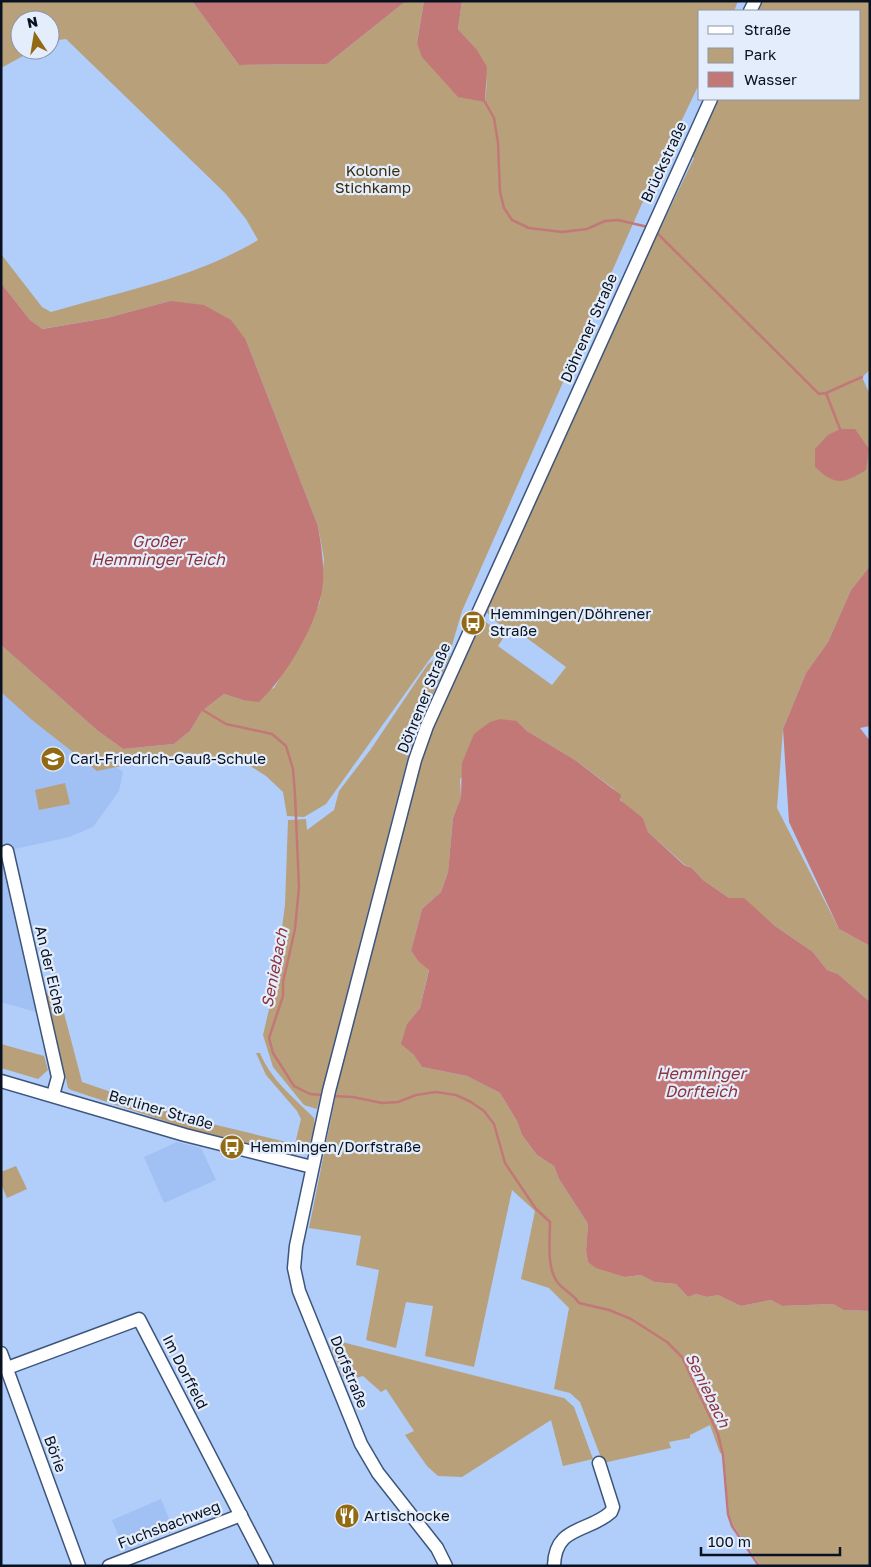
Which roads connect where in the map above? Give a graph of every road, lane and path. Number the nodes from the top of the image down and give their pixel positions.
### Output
1 (711, 100) edge
2 (647, 239) joint
3 (7, 852) dead end
4 (1, 1081) edge
5 (53, 1095) junction
6 (312, 1167) junction
7 (1, 1353) edge
8 (7, 1368) junction
9 (599, 1463) dead end
10 (241, 1515) junction
11 (78, 1566) edge
12 (109, 1566) edge
13 (267, 1566) edge
14 (446, 1566) edge
15 (554, 1566) edge

1 - 2 street, Brückstraße
2 - 6 street, Döhrener Straße
3 - 5 street, An der Eiche
4 - 5 street, Berliner Straße
5 - 6 street, Berliner Straße
6 - 14 street, Dorfstraße
7 - 8 street, Börie
8 - 10 street, Im Dorffeld
8 - 11 street, Börie
9 - 15 street
10 - 12 street, Fuchsbachweg
10 - 13 street, Im Dorffeld

